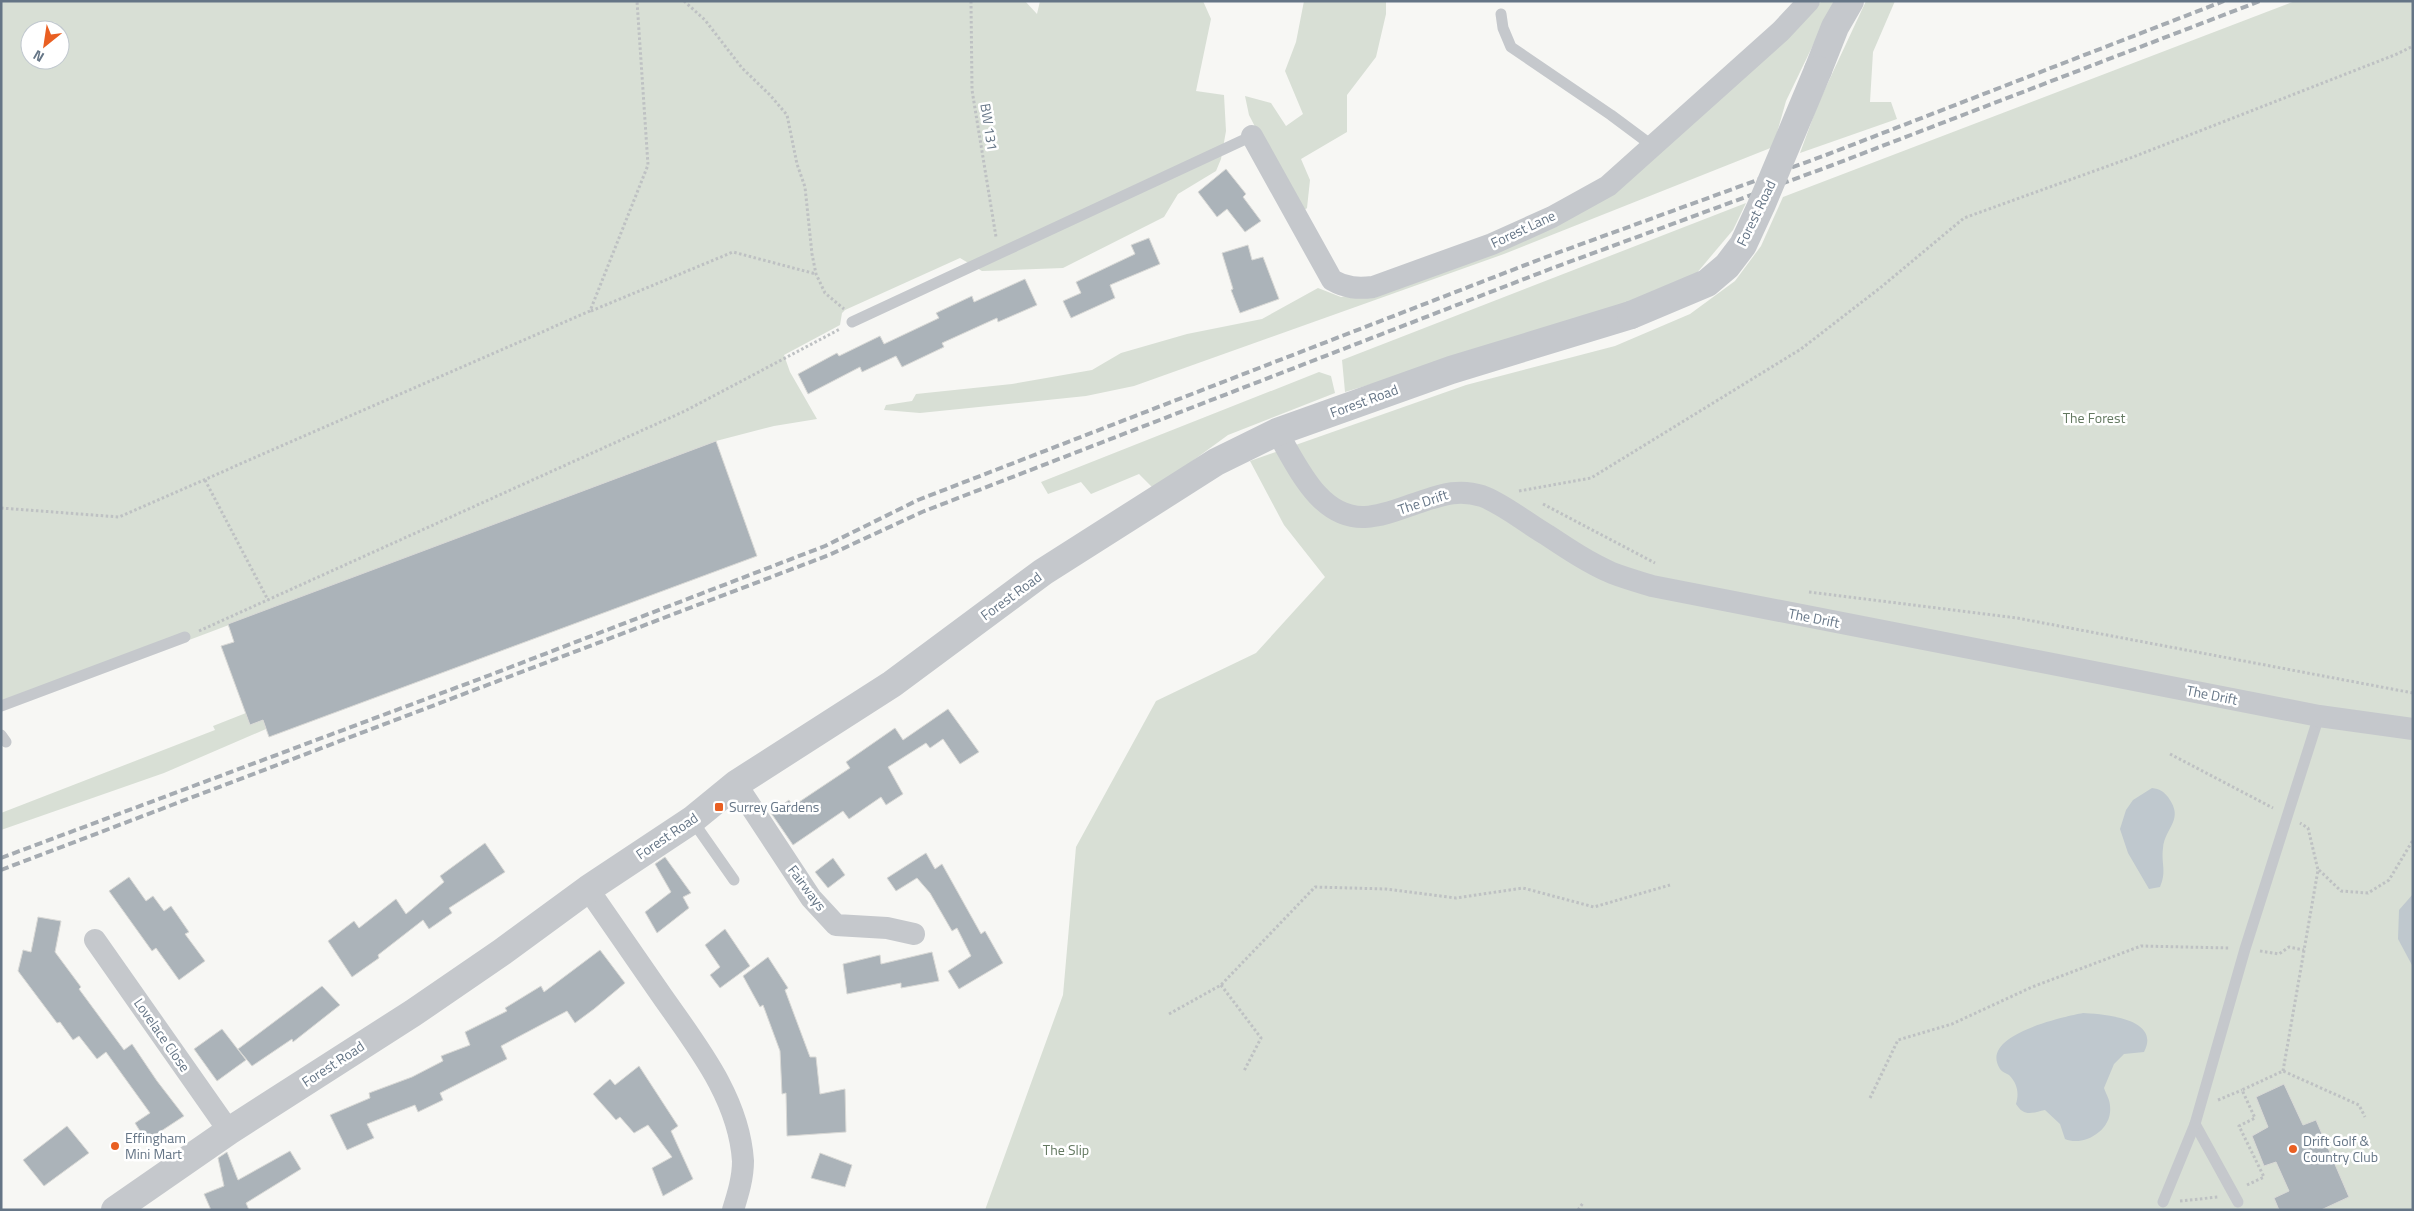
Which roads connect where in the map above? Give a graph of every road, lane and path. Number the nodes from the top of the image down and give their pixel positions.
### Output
1 (637, 1) edge
2 (684, 1) edge
3 (971, 1) edge
4 (1808, 1) edge
5 (1850, 1) edge
6 (1501, 14) dead end
7 (2413, 46) edge
8 (1252, 136) joint
9 (1654, 147) junction
10 (999, 255) junction
11 (816, 274) junction
12 (590, 311) junction
13 (852, 322) junction
14 (1277, 432) junction
15 (205, 480) junction
16 (1526, 495) dead end
17 (1534, 500) dead end
18 (1, 508) edge
19 (1659, 565) dead end
20 (1803, 592) dead end
21 (268, 600) junction
22 (185, 637) joint
23 (2413, 693) edge
24 (1, 706) edge
25 (2319, 716) junction
26 (2413, 729) edge
27 (2170, 754) dead end
28 (736, 784) junction
29 (2288, 815) junction
30 (692, 820) junction
31 (2413, 840) edge
32 (2318, 870) junction
33 (734, 880) dead end
34 (1670, 886) dead end
35 (588, 889) junction
36 (914, 934) dead end
37 (95, 940) dead end
38 (2245, 949) junction
39 (2304, 950) junction
40 (1221, 985) junction
41 (1169, 1014) dead end
42 (1244, 1071) dead end
43 (2283, 1071) junction
44 (1870, 1098) dead end
45 (2365, 1117) dead end
46 (2195, 1124) junction
47 (229, 1131) junction
48 (2232, 1191) junction
49 (2163, 1202) joint
50 (2238, 1202) dead end
51 (1583, 1203) dead end
52 (115, 1210) edge
53 (733, 1210) edge
54 (1578, 1210) edge

1 - 12 path
2 - 11 path
3 - 10 path, BW 131
4 - 9 street, Forest Lane
5 - 14 street, Forest Road, bridge
6 - 9 lane
7 - 16 path
8 - 9 street, Forest Lane
8 - 10 lane
10 - 13 lane
11 - 12 path
11 - 13 path
12 - 15 path
13 - 21 path
14 - 25 street, The Drift
14 - 28 street, Forest Road
15 - 18 path
15 - 21 path
17 - 19 path
20 - 23 path
21 - 22 path
22 - 24 lane
25 - 26 street, The Drift
25 - 29 lane
27 - 29 path
28 - 30 street, Forest Road
28 - 36 street, Fairways
29 - 32 path
29 - 38 lane
30 - 33 lane
30 - 35 street, Forest Road
31 - 32 path
32 - 39 path
34 - 40 path
35 - 47 street, Forest Road
35 - 53 street
37 - 47 street, Lovelace Close
38 - 39 path
38 - 44 path
38 - 46 lane
39 - 43 path
40 - 41 path
40 - 42 path
43 - 45 path
43 - 48 path
46 - 48 lane
46 - 49 lane
47 - 52 street, Forest Road
48 - 49 path
48 - 50 lane
51 - 54 path

